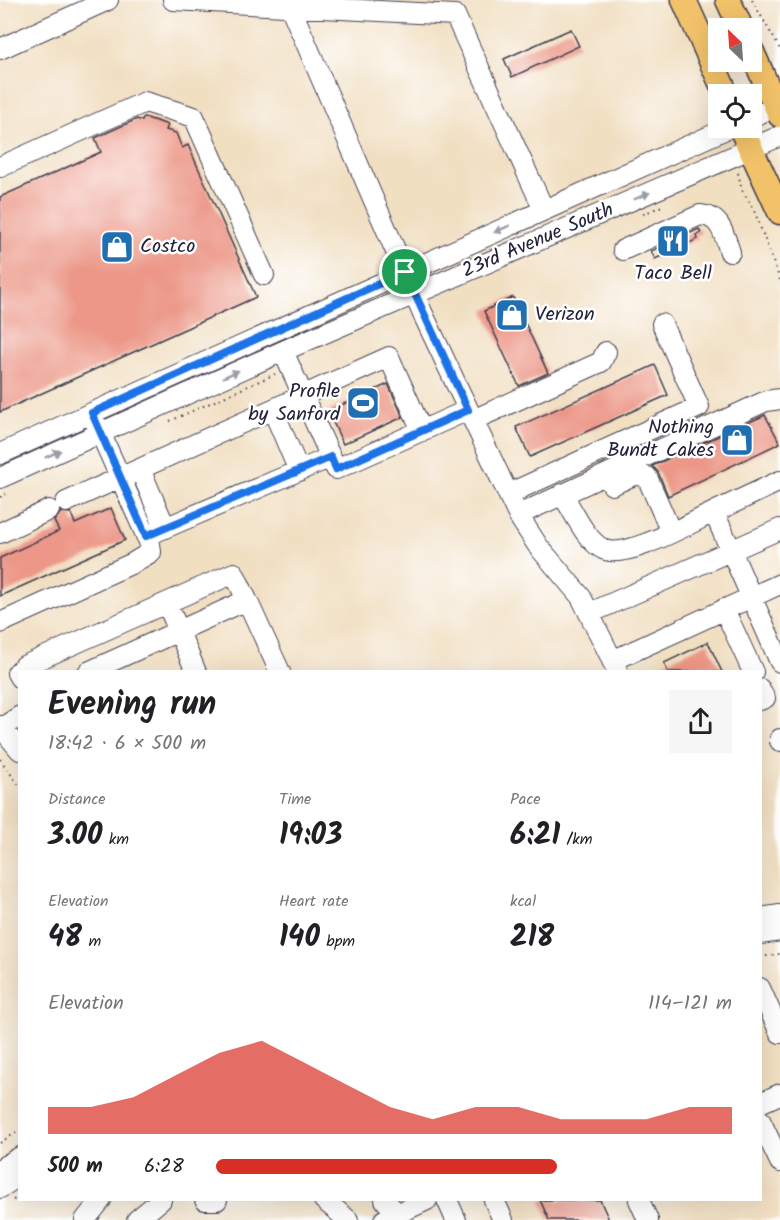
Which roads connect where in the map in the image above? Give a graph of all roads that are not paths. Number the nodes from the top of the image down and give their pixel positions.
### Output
1 (108, 0) edge
2 (172, 0) edge
3 (684, 0) edge
4 (728, 0) edge
5 (290, 6) junction
6 (736, 18) edge
7 (0, 49) edge
8 (762, 72) edge
9 (722, 84) edge
10 (779, 108) edge
11 (762, 114) edge
12 (780, 136) edge
13 (708, 137) edge
14 (746, 138) edge
15 (751, 149) junction
16 (0, 168) edge
17 (544, 210) junction
18 (780, 212) edge
19 (623, 249) dead end
20 (730, 252) dead end
21 (405, 272) junction
22 (264, 274) dead end
23 (415, 294) junction
24 (662, 324) dead end
25 (606, 352) dead end
26 (286, 359) junction
27 (303, 396) junction
28 (780, 399) edge
29 (273, 410) junction
30 (92, 413) junction
31 (470, 415) junction
32 (422, 431) junction
33 (101, 433) junction
34 (0, 454) edge
35 (331, 457) junction
36 (140, 469) junction
37 (299, 471) junction
38 (121, 477) junction
39 (780, 481) edge
40 (5, 485) edge
41 (508, 494) junction
42 (565, 499) junction
43 (714, 512) junction
44 (518, 515) junction
45 (165, 527) junction
46 (780, 529) edge
47 (0, 532) edge
48 (671, 532) junction
49 (146, 536) junction
50 (730, 551) junction
51 (780, 584) edge
52 (751, 597) junction
53 (247, 600) junction
54 (167, 603) junction
55 (724, 609) junction
56 (590, 613) junction
57 (0, 623) edge
58 (179, 631) junction
59 (780, 662) edge
60 (615, 666) edge
61 (20, 670) edge
62 (92, 670) edge
63 (195, 670) edge
64 (279, 670) edge
65 (752, 670) edge
66 (18, 717) edge
67 (1, 727) edge
68 (18, 748) edge
69 (780, 915) edge
70 (762, 918) edge
71 (780, 931) edge
72 (762, 934) edge
73 (762, 992) edge
74 (780, 1033) edge
75 (780, 1094) edge
76 (762, 1102) edge
77 (762, 1124) edge
78 (18, 1158) edge
79 (780, 1162) edge
80 (0, 1169) edge
81 (18, 1176) edge
82 (0, 1188) edge
83 (100, 1201) edge
84 (160, 1201) edge
85 (325, 1201) edge
86 (423, 1201) edge
87 (447, 1201) edge
88 (494, 1201) edge
89 (639, 1201) edge
90 (388, 1211) edge
91 (85, 1220) edge
92 (137, 1220) edge
93 (348, 1220) edge
94 (456, 1220) edge
95 (503, 1220) edge
96 (648, 1220) edge

1 - 7 street
2 - 5 street
3 - 9 main road
4 - 6 main road
5 - 17 street
5 - 21 street
8 - 10 main road
10 - 11 street
12 - 15 street, 23rd Avenue South
13 - 17 street, 23rd Avenue South
14 - 15 main road
15 - 18 main road
23 -> 15 street, 23rd Avenue South
16 - 22 street
17 -> 21 street, 23rd Avenue South
19 - 20 street
21 - 23 street
21 - 30 street, 23rd Avenue South
23 - 26 street, 23rd Avenue South
23 - 31 street
24 - 41 street
25 - 31 street
26 - 27 street
33 -> 26 street, 23rd Avenue South
27 - 29 street
27 - 32 street
27 - 35 street
28 - 42 street
29 - 36 street
29 - 37 street
30 - 33 street
30 - 34 street, 23rd Avenue South
31 - 32 street
31 - 41 street
32 - 35 street
33 - 38 street
40 -> 33 street, 23rd Avenue South
35 - 37 street
36 - 38 street
36 - 45 street
37 - 45 street
38 - 47 street
38 - 49 street
39 - 43 street
41 - 44 street
42 - 44 street
42 - 48 street
42 - 48 street
43 - 48 street
43 - 50 street
44 - 56 street
45 - 49 street
46 - 50 street
49 - 57 street
50 - 52 street
50 - 56 street
51 - 52 street
52 - 55 street
52 - 59 street
53 - 54 street
53 - 58 street
53 - 64 street
54 - 58 street
54 - 61 street
55 - 60 street
55 - 65 street
56 - 60 street
58 - 62 street
58 - 63 street
66 - 67 street
67 - 68 street
69 - 70 street
71 - 72 street
73 - 74 street
75 - 76 street
77 - 79 street
78 - 80 street
81 - 82 street
83 - 91 street
84 - 92 street
85 - 93 street
86 - 90 street
87 - 94 street
88 - 95 street
89 - 96 street

